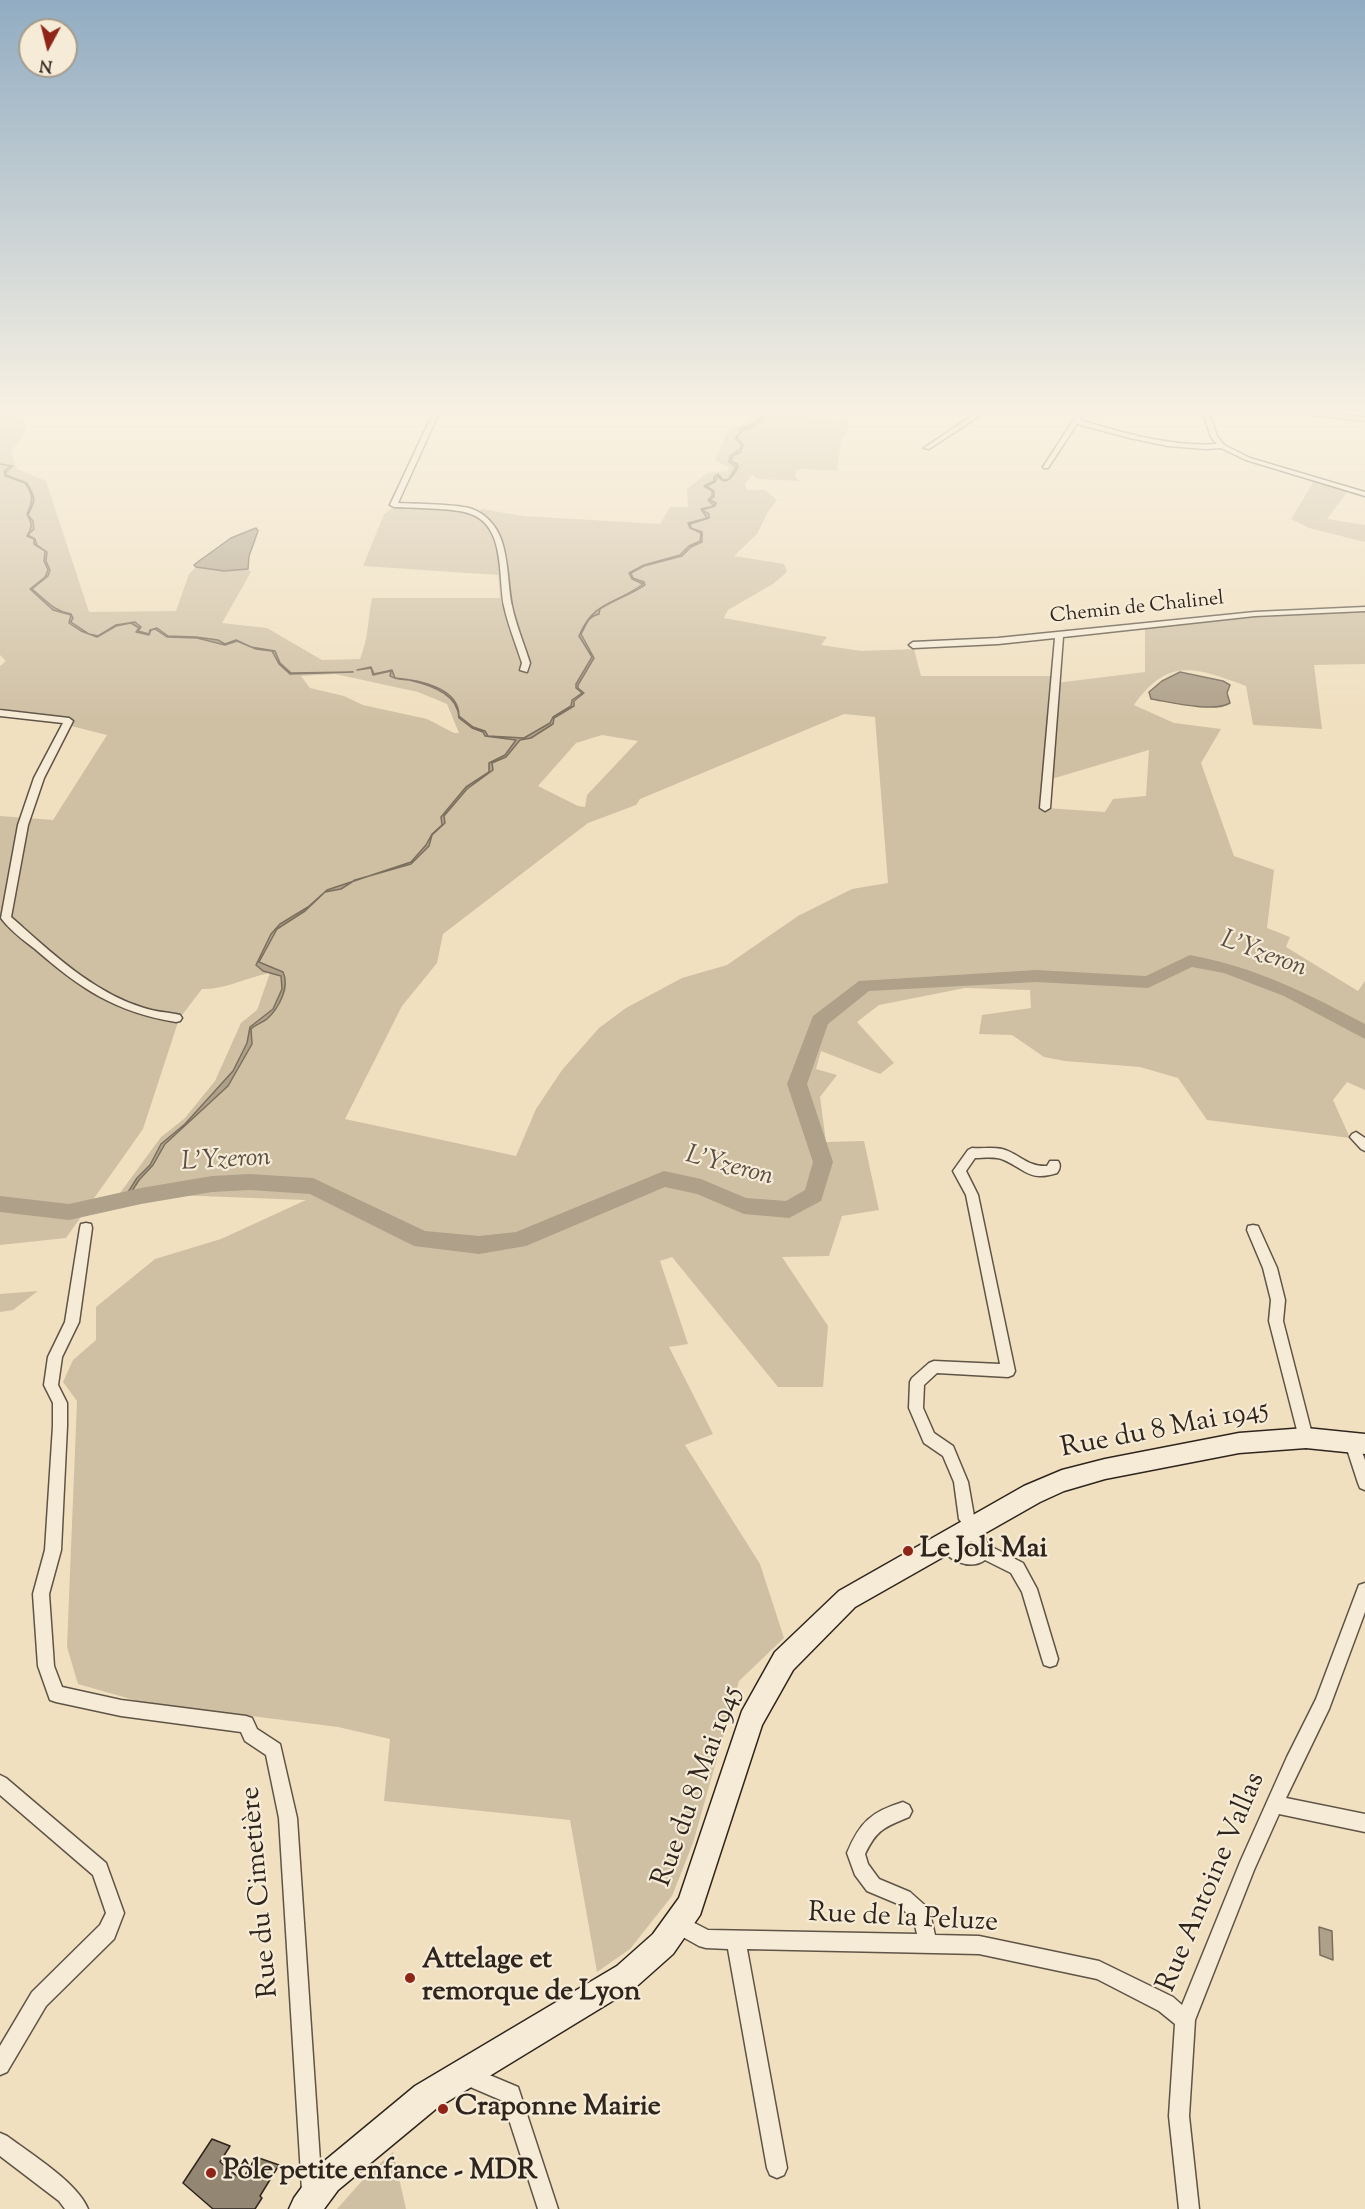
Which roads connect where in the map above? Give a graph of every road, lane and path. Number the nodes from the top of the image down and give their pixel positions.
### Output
1 (481, 516) edge
2 (1365, 609) edge
3 (1059, 635) junction
4 (913, 645) dead end
5 (524, 670) dead end
6 (0, 713) edge
7 (1046, 808) dead end
8 (176, 1018) dead end
9 (1054, 1164) dead end
10 (87, 1228) dead end
11 (1253, 1230) dead end
12 (1306, 1438) junction
13 (1358, 1443) edge
14 (1365, 1483) edge
15 (978, 1539) junction
16 (1365, 1591) edge
17 (1050, 1659) dead end
18 (0, 1784) edge
19 (1275, 1804) junction
20 (903, 1811) dead end
21 (1365, 1823) edge
22 (679, 1924) junction
23 (736, 1940) junction
24 (928, 1944) junction
25 (1185, 2020) junction
26 (0, 2066) edge
27 (464, 2074) junction
28 (0, 2143) edge
29 (777, 2168) dead end
30 (309, 2204) edge
31 (78, 2209) edge
32 (548, 2209) edge
33 (1189, 2209) edge

1 - 5 street
2 - 3 street, Chemin de Chalinel
3 - 4 street, Chemin de Chalinel
3 - 7 street
6 - 8 street
9 - 15 street
10 - 30 street, Rue du Cimetière
11 - 12 street
12 - 13 main road, Rue du 8 Mai 1945
12 - 15 main road, Rue du 8 Mai 1945
13 - 14 street
15 - 17 street
15 - 22 main road, Rue du 8 Mai 1945
16 - 19 street, Rue Antoine Vallas
18 - 26 street
19 - 21 street
19 - 25 street, Rue Antoine Vallas
20 - 24 street
22 - 23 street, Rue de la Peluze
22 - 27 main road, Rue du 8 Mai 1945
23 - 24 street, Rue de la Peluze
23 - 29 street
24 - 25 street, Rue de la Peluze
25 - 33 street, Rue Antoine Vallas
27 - 30 main road, Rue du 8 Mai 1945
27 - 32 street
28 - 31 street

